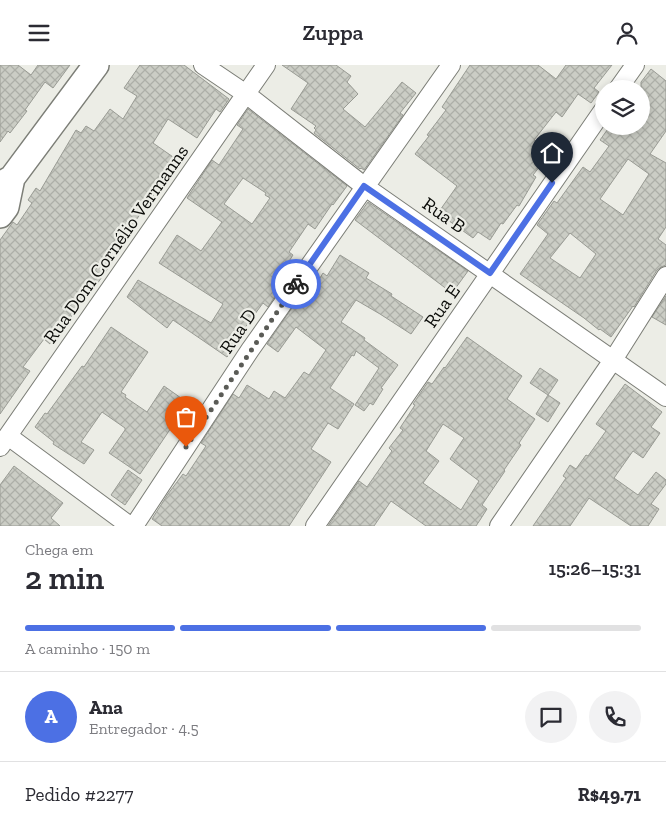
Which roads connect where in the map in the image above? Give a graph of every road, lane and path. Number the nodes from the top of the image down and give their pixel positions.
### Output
1 (96, 65) edge
2 (203, 65) edge
3 (266, 65) edge
4 (451, 65) edge
5 (635, 65) edge
6 (624, 80) edge
7 (246, 94) junction
8 (595, 122) edge
9 (364, 186) junction
10 (4, 197) edge
11 (490, 273) junction
12 (666, 276) edge
13 (613, 360) junction
14 (665, 396) edge
15 (4, 442) edge
16 (130, 526) edge
17 (134, 526) edge
18 (314, 526) edge
19 (499, 526) edge

1 - 10 street
2 - 7 street, Rua B
3 - 7 street, Rua Dom Cornélio Vermanns
4 - 9 street, Rua D
5 - 6 street
7 - 9 street, Rua B
7 - 15 street, Rua Dom Cornélio Vermanns
8 - 11 street, Rua E
9 - 11 street, Rua B
9 - 17 street, Rua D
11 - 13 street, Rua B
11 - 18 street, Rua E
12 - 13 street
13 - 14 street, Rua B
13 - 19 street
15 - 16 street

